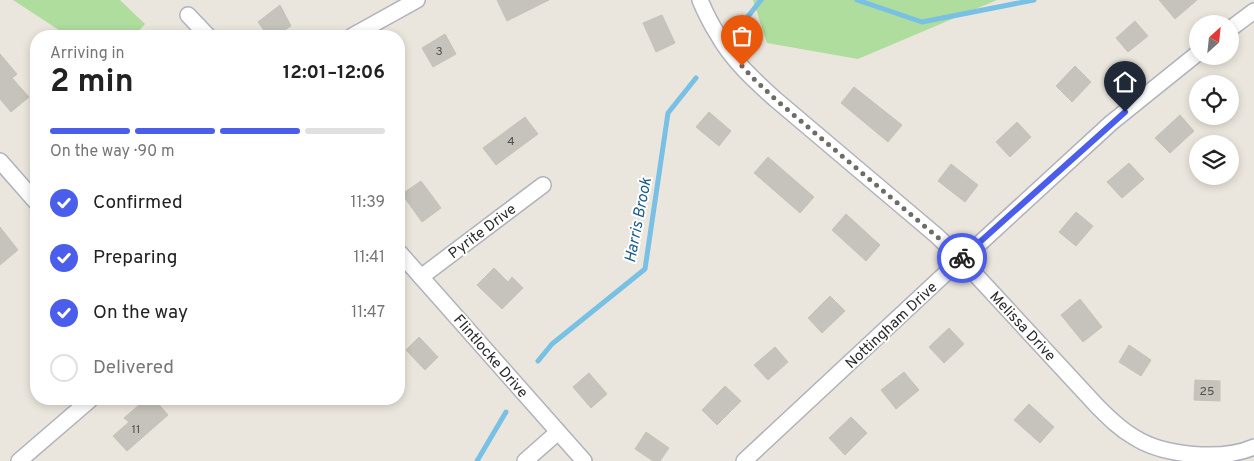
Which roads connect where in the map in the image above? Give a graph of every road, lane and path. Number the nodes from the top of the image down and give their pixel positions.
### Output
1 (417, 0) edge
2 (700, 0) edge
3 (1254, 11) edge
4 (188, 15) dead end
5 (1239, 22) edge
6 (202, 30) edge
7 (363, 30) edge
8 (1189, 60) edge
9 (0, 161) edge
10 (543, 185) dead end
11 (30, 195) edge
12 (405, 259) edge
13 (961, 259) junction
14 (421, 277) junction
15 (84, 405) edge
16 (558, 432) junction
17 (1254, 447) edge
18 (19, 461) edge
19 (525, 461) edge
20 (584, 461) edge
21 (744, 461) edge

1 - 7 street
2 - 13 street, Melissa Drive
3 - 5 street
4 - 6 street
8 - 13 street, Nottingham Drive
9 - 11 street
10 - 14 street, Pyrite Drive
12 - 14 street, Flintlocke Drive
13 - 17 street, Melissa Drive
13 - 21 street, Nottingham Drive
14 - 16 street, Flintlocke Drive
15 - 18 street
16 - 19 street
16 - 20 street, Flintlocke Drive

